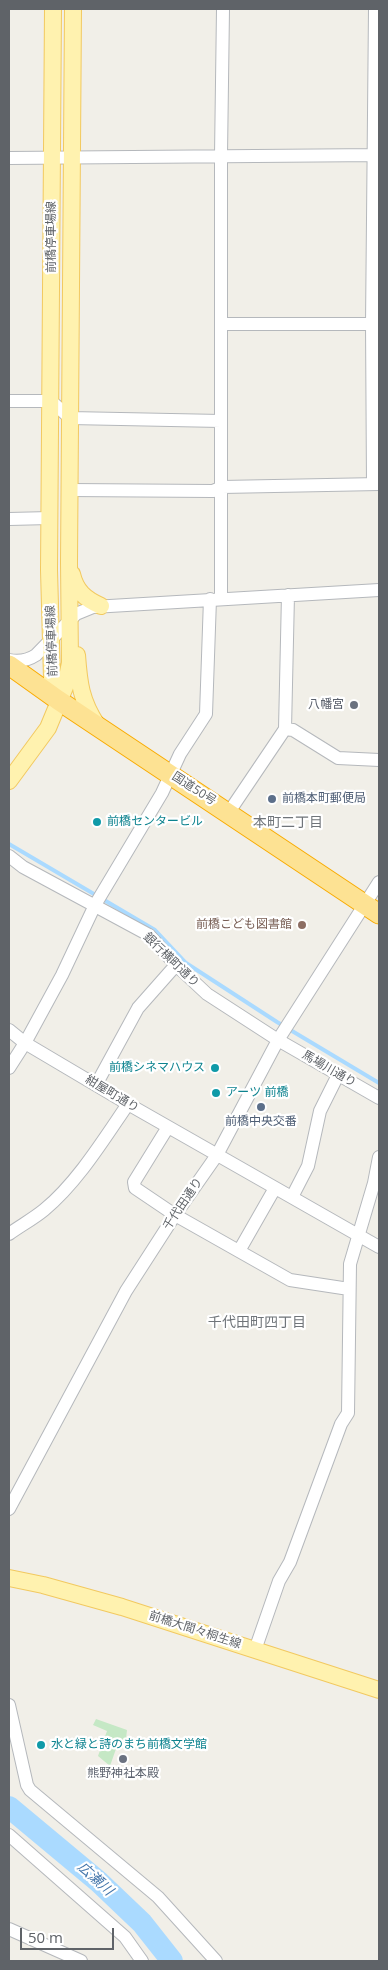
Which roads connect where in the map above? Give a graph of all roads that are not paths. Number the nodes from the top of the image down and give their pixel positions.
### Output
1 (53, 9) edge
2 (74, 9) edge
3 (223, 9) edge
4 (375, 9) edge
5 (376, 155) edge
6 (221, 156) junction
7 (51, 157) junction
8 (72, 157) junction
9 (9, 158) edge
10 (222, 324) junction
11 (376, 324) edge
12 (9, 401) edge
13 (51, 401) junction
14 (70, 418) junction
15 (221, 421) junction
16 (376, 484) edge
17 (222, 487) junction
18 (69, 490) junction
19 (50, 518) junction
20 (9, 519) edge
21 (69, 562) junction
22 (379, 590) edge
23 (288, 595) junction
24 (50, 599) junction
25 (215, 599) junction
26 (97, 606) junction
27 (70, 614) junction
28 (51, 640) junction
29 (9, 660) edge
30 (9, 665) edge
31 (58, 700) junction
32 (97, 725) junction
33 (285, 729) junction
34 (379, 760) edge
35 (170, 774) junction
36 (9, 781) edge
37 (229, 812) junction
38 (9, 856) edge
39 (379, 882) edge
40 (94, 905) junction
41 (372, 908) edge
42 (176, 965) junction
43 (9, 1030) edge
44 (278, 1040) junction
45 (25, 1043) junction
46 (9, 1068) edge
47 (338, 1075) junction
48 (96, 1085) junction
49 (379, 1098) edge
50 (128, 1104) junction
51 (168, 1127) junction
52 (217, 1155) junction
53 (379, 1157) edge
54 (275, 1188) junction
55 (292, 1197) junction
56 (175, 1215) junction
57 (9, 1234) edge
58 (359, 1236) junction
59 (379, 1247) edge
60 (239, 1251) junction
61 (349, 1289) junction
62 (14, 1487) edge
63 (9, 1509) edge
64 (9, 1578) edge
65 (255, 1650) junction
66 (379, 1690) edge
67 (9, 1705) edge
68 (9, 1835) edge
69 (9, 1929) edge
70 (81, 1961) edge
71 (142, 1961) edge
72 (216, 1961) edge

1 - 7 main road, 前橋停車場線
2 - 8 main road, 前橋停車場線
3 - 6 street
4 - 5 street
5 - 6 street
5 - 11 street
6 - 8 street
6 - 10 street
7 - 8 street
7 - 9 street
7 - 13 main road, 前橋停車場線
8 - 14 main road, 前橋停車場線
10 - 11 street
10 - 15 street
11 - 16 street
12 - 13 street
13 - 14 street
13 - 19 main road, 前橋停車場線
14 - 15 street
14 - 18 main road, 前橋停車場線
15 - 17 street
16 - 17 street
17 - 18 street
17 - 25 street
18 - 21 main road, 前橋停車場線
19 - 20 street
19 - 24 main road, 前橋停車場線
21 - 26 main road
21 - 27 main road, 前橋停車場線
22 - 23 street
23 - 25 street
23 - 33 street
24 - 27 main road
24 - 28 main road, 前橋停車場線
25 - 26 street
25 - 35 street
26 - 27 main road
27 - 28 street
27 - 31 main road, 前橋停車場線
27 - 32 main road
28 - 29 street
28 - 31 main road, 前橋停車場線
30 - 31 highway, 国道50号
31 - 32 highway, 国道50号
31 - 36 main road
32 - 35 highway, 国道50号
33 - 34 street
33 - 37 street
35 - 37 highway, 国道50号
35 - 40 street
37 - 41 highway, 国道50号
38 - 40 street, 銀行横町通り
39 - 41 street, 千代田通り
40 - 42 street, 銀行横町通り
40 - 45 street
41 - 44 street, 千代田通り
42 - 44 street, 銀行横町通り
42 - 48 street
43 - 45 street, 紺屋町通り
44 - 47 street, 馬場川通り
44 - 52 street, 千代田通り
45 - 46 street
45 - 48 street, 紺屋町通り
47 - 49 street, 馬場川通り
47 - 55 street
48 - 50 street, 紺屋町通り
50 - 51 street, 紺屋町通り
50 - 57 street
51 - 52 street, 紺屋町通り
51 - 56 street
52 - 54 street, 紺屋町通り
52 - 56 street, 千代田通り
53 - 58 street
54 - 55 street, 紺屋町通り
54 - 60 street
55 - 58 street, 紺屋町通り
56 - 60 street
56 - 62 street, 千代田通り
58 - 59 street, 紺屋町通り
58 - 61 street
60 - 61 street
61 - 65 street
62 - 63 street, 千代田通り
64 - 65 main road, 前橋大間々桐生線
65 - 66 main road, 前橋大間々桐生線
67 - 72 street
68 - 71 street
69 - 70 street

